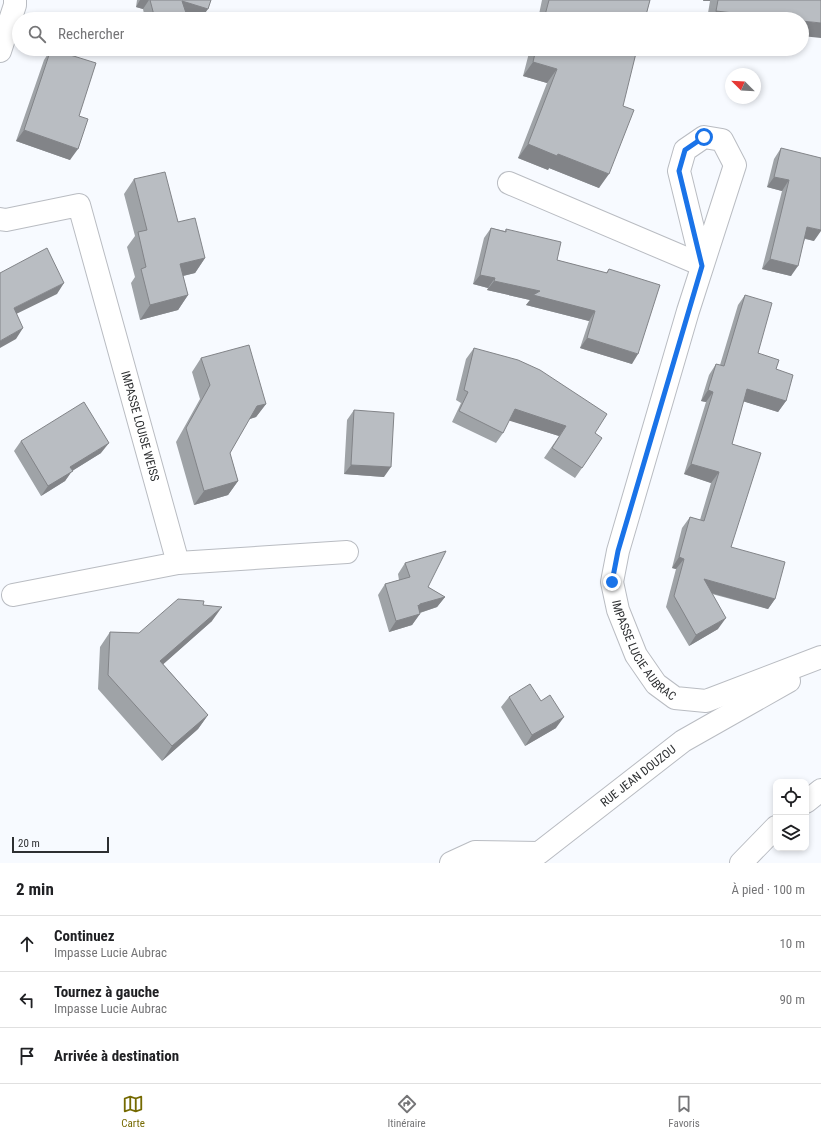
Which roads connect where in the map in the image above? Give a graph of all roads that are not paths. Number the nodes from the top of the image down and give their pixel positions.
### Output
1 (15, 0) edge
2 (14, 12) edge
3 (12, 16) edge
4 (0, 51) edge
5 (509, 183) dead end
6 (0, 220) edge
7 (702, 266) junction
8 (347, 552) dead end
9 (178, 563) junction
10 (13, 595) dead end
11 (821, 656) edge
12 (821, 662) edge
13 (821, 790) edge
14 (809, 800) edge
15 (773, 829) edge
16 (451, 863) edge
17 (741, 863) edge

1 - 2 street
3 - 4 street
5 - 7 street
6 - 9 street, IMPASSE LOUISE WEISS
7 - 7 street, IMPASSE LUCIE AUBRAC
7 - 11 street, IMPASSE LUCIE AUBRAC
8 - 9 street
9 - 10 street
12 - 16 street, RUE JEAN DOUZOU
13 - 14 street
15 - 17 street

